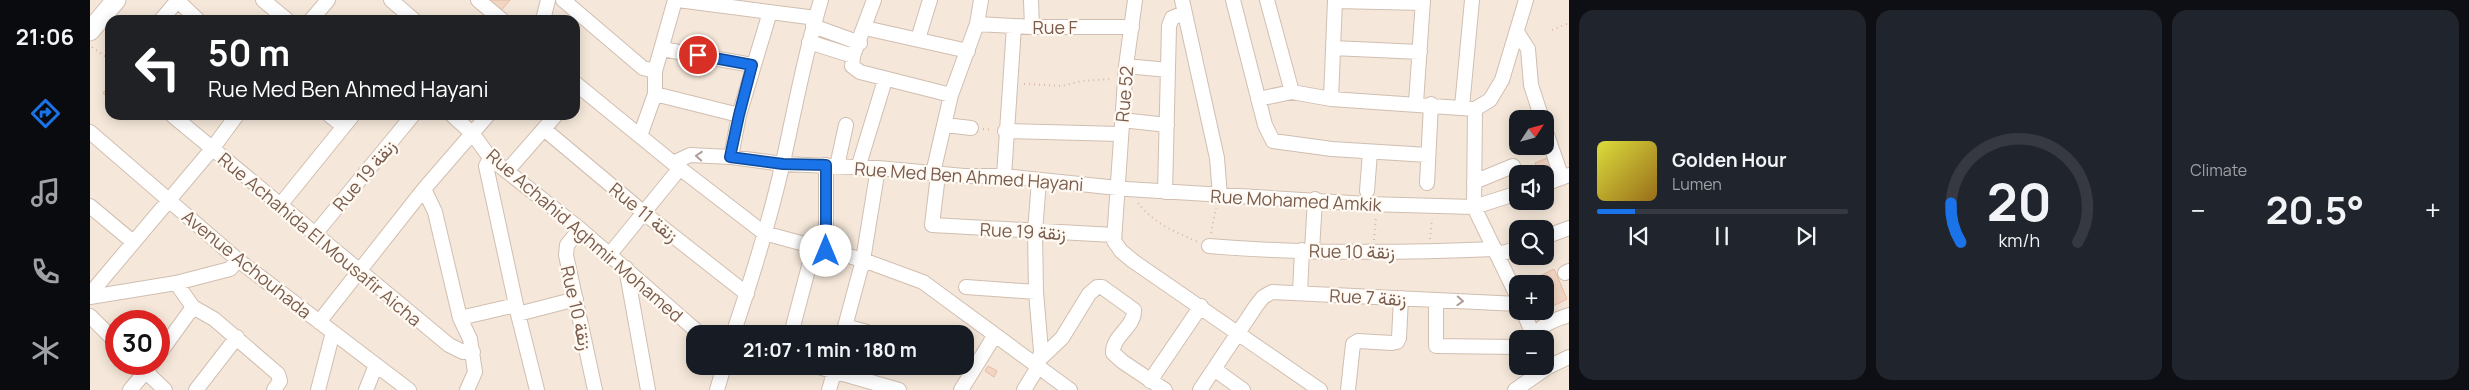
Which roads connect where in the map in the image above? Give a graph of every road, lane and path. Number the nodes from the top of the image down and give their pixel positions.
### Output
1 (177, 0) edge
2 (263, 0) edge
3 (391, 0) edge
4 (478, 0) edge
5 (548, 0) edge
6 (563, 0) edge
7 (677, 0) edge
8 (821, 0) edge
9 (874, 0) edge
10 (930, 0) edge
11 (981, 0) edge
12 (1031, 0) edge
13 (1135, 0) edge
14 (1233, 0) edge
15 (1267, 0) edge
16 (1472, 0) edge
17 (1526, 0) edge
18 (1335, 1) edge
19 (1423, 1) edge
20 (110, 2) edge
21 (320, 3) edge
22 (755, 5) edge
23 (1183, 7) edge
24 (770, 12) junction
25 (165, 15) edge
26 (193, 15) edge
27 (281, 15) edge
28 (314, 15) edge
29 (408, 15) edge
30 (496, 15) edge
31 (545, 15) edge
32 (814, 22) junction
33 (1569, 23) edge
34 (977, 24) junction
35 (1014, 27) junction
36 (1032, 27) junction
37 (1132, 27) junction
38 (865, 28) junction
39 (1552, 30) dead end
40 (90, 31) edge
41 (1517, 32) junction
42 (918, 39) junction
43 (809, 42) junction
44 (860, 43) junction
45 (90, 45) edge
46 (1333, 48) junction
47 (662, 49) junction
48 (968, 51) junction
49 (1420, 52) junction
50 (105, 56) edge
51 (854, 56) junction
52 (752, 65) junction
53 (1168, 70) junction
54 (656, 71) junction
55 (1126, 72) junction
56 (886, 80) junction
57 (1008, 82) junction
58 (580, 90) edge
59 (1292, 92) junction
60 (655, 94) junction
61 (951, 95) junction
62 (1258, 99) junction
63 (1331, 99) junction
64 (1416, 103) junction
65 (1431, 104) junction
66 (1468, 108) junction
67 (1539, 110) edge
68 (739, 115) junction
69 (178, 120) edge
70 (233, 120) edge
71 (335, 120) edge
72 (348, 120) edge
73 (409, 120) edge
74 (458, 120) edge
75 (484, 120) edge
76 (552, 120) edge
77 (846, 125) dead end
78 (945, 125) junction
79 (1167, 125) junction
80 (343, 126) junction
81 (1121, 127) junction
82 (971, 128) joint
83 (544, 129) junction
84 (1006, 131) junction
85 (90, 132) edge
86 (473, 134) junction
87 (640, 136) junction
88 (212, 149) junction
89 (1554, 151) edge
90 (1370, 152) junction
91 (1428, 155) junction
92 (730, 157) junction
93 (490, 158) junction
94 (783, 164) junction
95 (677, 166) junction
96 (832, 166) junction
97 (858, 168) junction
98 (878, 168) junction
99 (1509, 168) edge
100 (508, 170) junction
101 (935, 174) junction
102 (1004, 176) junction
103 (1565, 177) edge
104 (1039, 180) junction
105 (1474, 182) junction
106 (1427, 183) dead end
107 (424, 189) junction
108 (1123, 189) junction
109 (1367, 191) dead end
110 (1166, 192) junction
111 (1219, 196) junction
112 (1509, 196) edge
113 (1315, 199) junction
114 (169, 201) junction
115 (281, 204) junction
116 (1377, 204) junction
117 (1433, 206) junction
118 (1474, 207) junction
119 (91, 208) edge
120 (644, 213) junction
121 (1569, 228) edge
122 (580, 229) junction
123 (1035, 232) junction
124 (764, 233) junction
125 (315, 234) junction
126 (1554, 234) edge
127 (1114, 235) junction
128 (133, 242) junction
129 (1209, 246) junction
130 (820, 249) junction
131 (1307, 250) junction
132 (1509, 250) edge
133 (1373, 252) junction
134 (1429, 252) junction
135 (1496, 252) junction
136 (610, 254) junction
137 (238, 260) junction
138 (864, 260) junction
139 (626, 268) junction
140 (360, 269) junction
141 (1509, 279) edge
142 (176, 283) junction
143 (966, 287) dead end
144 (1036, 292) junction
145 (1300, 293) junction
146 (747, 294) junction
147 (90, 296) edge
148 (1400, 298) junction
149 (576, 299) junction
150 (1436, 300) junction
151 (1509, 304) edge
152 (1201, 306) junction
153 (193, 307) junction
154 (517, 310) junction
155 (1569, 315) edge
156 (90, 316) edge
157 (460, 318) junction
158 (319, 322) junction
159 (690, 325) edge
160 (736, 325) edge
161 (794, 325) edge
162 (845, 325) edge
163 (1539, 330) edge
164 (105, 331) edge
165 (333, 332) junction
166 (1239, 332) junction
167 (995, 335) junction
168 (236, 337) junction
169 (170, 339) edge
170 (1509, 347) edge
171 (473, 352) junction
172 (1569, 357) edge
173 (974, 359) edge
174 (1039, 362) junction
175 (1554, 362) edge
176 (376, 365) junction
177 (1214, 369) junction
178 (139, 375) edge
179 (152, 375) edge
180 (722, 375) edge
181 (833, 375) edge
182 (854, 375) edge
183 (966, 375) edge
184 (1150, 381) junction
185 (1532, 385) edge
186 (893, 389) edge
187 (130, 390) edge
188 (165, 390) edge
189 (196, 390) edge
190 (274, 390) edge
191 (318, 390) edge
192 (366, 390) edge
193 (407, 390) edge
194 (467, 390) edge
195 (537, 390) edge
196 (595, 390) edge
197 (648, 390) edge
198 (718, 390) edge
199 (829, 390) edge
200 (961, 390) edge
201 (1024, 390) edge
202 (1070, 390) edge
203 (1165, 390) edge
204 (1200, 390) edge
205 (1243, 390) edge
206 (1320, 390) edge
207 (1348, 390) edge
208 (1515, 390) edge

1 - 25 street
1 - 26 street
2 - 27 street
3 - 29 street
4 - 30 street
5 - 31 street
6 - 54 street
7 - 22 street
7 - 47 street
8 - 32 street
9 - 38 street
10 - 42 street
11 - 34 street
12 - 36 street
13 - 37 street, Rue 52
14 - 62 street
15 - 59 street
16 - 66 street
17 - 41 street
18 - 19 street
18 - 46 street
19 - 49 street
20 - 40 street
21 - 28 street
22 - 24 street
23 - 53 street
23 - 111 street
24 - 32 street
24 - 52 street
32 - 43 street
32 - 44 street
33 - 39 path
34 - 35 street, Rue F
34 - 48 street
35 - 36 street, Rue F
35 - 57 street
36 - 37 street, Rue F
37 - 55 street, Rue 52
38 - 42 street
38 - 44 street
41 - 66 street
41 - 67 street
42 - 48 street
43 - 51 street
43 - 94 street
44 - 51 street
45 - 50 path
46 - 49 street
46 - 63 street
47 - 52 street
47 - 54 street
48 - 61 street
49 - 64 street
51 - 56 street
52 - 68 street
53 - 55 street
53 - 79 street
54 - 60 street
55 - 57 path
55 - 81 street, Rue 52
56 - 61 street
56 - 97 street
57 - 84 street
58 - 87 street
59 - 62 street
59 - 63 street
60 - 68 street
60 - 87 street
61 - 78 street
62 - 90 street
63 - 64 street
64 - 65 street
65 - 66 street
65 - 91 street
66 - 105 street
68 - 92 street
69 - 88 street, Rue Achahida El Mousafir Aicha
70 - 88 street
71 - 80 street
72 - 80 street
73 - 125 street, Rue 19 زنقة
74 - 86 street, Rue Achahid Aghmir Mohamed
75 - 86 street
76 - 83 street
77 - 96 street
78 - 82 street
78 - 101 street
79 - 81 street
79 - 110 street
80 - 115 street
81 - 84 street
81 - 108 street, Rue 52
82 - 84 path
83 - 100 street
83 - 120 street, Rue 11 زنقة
84 - 102 street
85 - 114 street, Avenue Achouhada
86 - 93 street, Rue Achahid Aghmir Mohamed
86 - 107 street
87 - 95 street
88 - 114 street
88 - 115 street, Rue Achahida El Mousafir Aicha
89 - 103 street
90 - 91 street
90 - 109 street
91 - 106 street
92 - 94 street, Rue Med Ben Ahmed Hayani
92 -> 95 street, Rue Med Ben Ahmed Hayani
93 - 100 street, Rue Achahid Aghmir Mohamed
93 - 154 street
94 - 96 street, Rue Med Ben Ahmed Hayani
94 - 124 street
95 - 120 street
95 - 124 street
96 - 97 street, Rue Med Ben Ahmed Hayani
96 - 130 street
97 - 98 street, Rue Med Ben Ahmed Hayani
98 - 101 street, Rue Med Ben Ahmed Hayani
98 - 138 street
99 - 105 street
100 - 122 street, Rue Achahid Aghmir Mohamed
101 - 102 street, Rue Med Ben Ahmed Hayani
101 - 123 street, Rue 19 زنقة
102 - 104 street, Rue Med Ben Ahmed Hayani
104 - 108 street, Rue Med Ben Ahmed Hayani
104 - 123 street
105 - 118 street
107 - 140 street
107 - 157 street
108 - 110 street, Rue Mohamed Amkik
108 - 127 street, Rue 52
108 - 129 path
110 - 111 street, Rue Mohamed Amkik
111 - 113 street, Rue Mohamed Amkik
111 - 129 path
112 - 118 street, Rue Mohamed Amkik
113 - 116 street, Rue Mohamed Amkik
113 - 131 street
114 - 128 street
114 - 137 street, Avenue Achouhada
115 - 125 street, Rue Achahida El Mousafir Aicha
116 - 117 street, Rue Mohamed Amkik
116 - 133 path
117 - 118 street, Rue Mohamed Amkik
117 - 134 path
118 - 135 street
119 - 128 street
120 - 136 street
120 - 146 street, Rue 11 زنقة
121 - 126 street
122 - 136 street, Rue Achahid Aghmir Mohamed
122 - 149 street, Rue 10 زنقة
123 - 127 street, Rue 19 زنقة
123 - 144 street
124 - 130 street
124 - 146 street
125 - 140 street, Rue Achahida El Mousafir Aicha
127 - 152 street
128 - 147 street
129 - 131 street, Rue 10 زنقة
130 - 138 street
130 - 161 street
131 - 133 street, Rue 10 زنقة
131 - 145 street
132 - 135 street, Rue 10 زنقة
133 - 134 street, Rue 10 زنقة
134 - 135 street, Rue 10 زنقة
135 - 141 street
136 - 139 street, Rue Achahid Aghmir Mohamed
137 - 142 street
137 - 158 street, Avenue Achouhada
138 - 162 street
138 - 167 street
139 - 159 street, Rue Achahid Aghmir Mohamed
139 - 197 street
140 - 158 street
140 - 171 street, Rue Achahida El Mousafir Aicha
142 - 147 street
142 - 153 street
143 - 144 street
144 - 174 street
145 - 148 street, Rue 7 زنقة
145 - 166 street, Rue 7 زنقة
146 - 160 street
148 - 150 street, Rue 7 زنقة
148 - 207 street
149 - 154 street
149 - 196 street, Rue 10 زنقة
150 -> 151 street, Rue 7 زنقة
150 - 170 street
152 - 166 street
152 - 184 street
153 - 168 street
153 - 169 street
154 - 157 street
154 - 195 street
155 - 163 street
156 - 164 street
157 - 171 street
158 - 165 street, Avenue Achouhada
165 - 176 street, Avenue Achouhada
165 - 191 street
166 - 177 street
166 - 206 street
167 - 173 street
167 - 174 street
168 - 189 street
168 - 190 street
171 - 194 street
172 - 175 street
174 - 184 street
174 - 201 street
174 - 202 street
176 - 192 street
176 - 193 street, Avenue Achouhada
177 - 204 street
177 - 205 street
178 - 187 street
179 - 188 street
180 - 198 street
181 - 199 street
182 - 186 street
183 - 200 street
184 - 203 street
185 - 208 street

